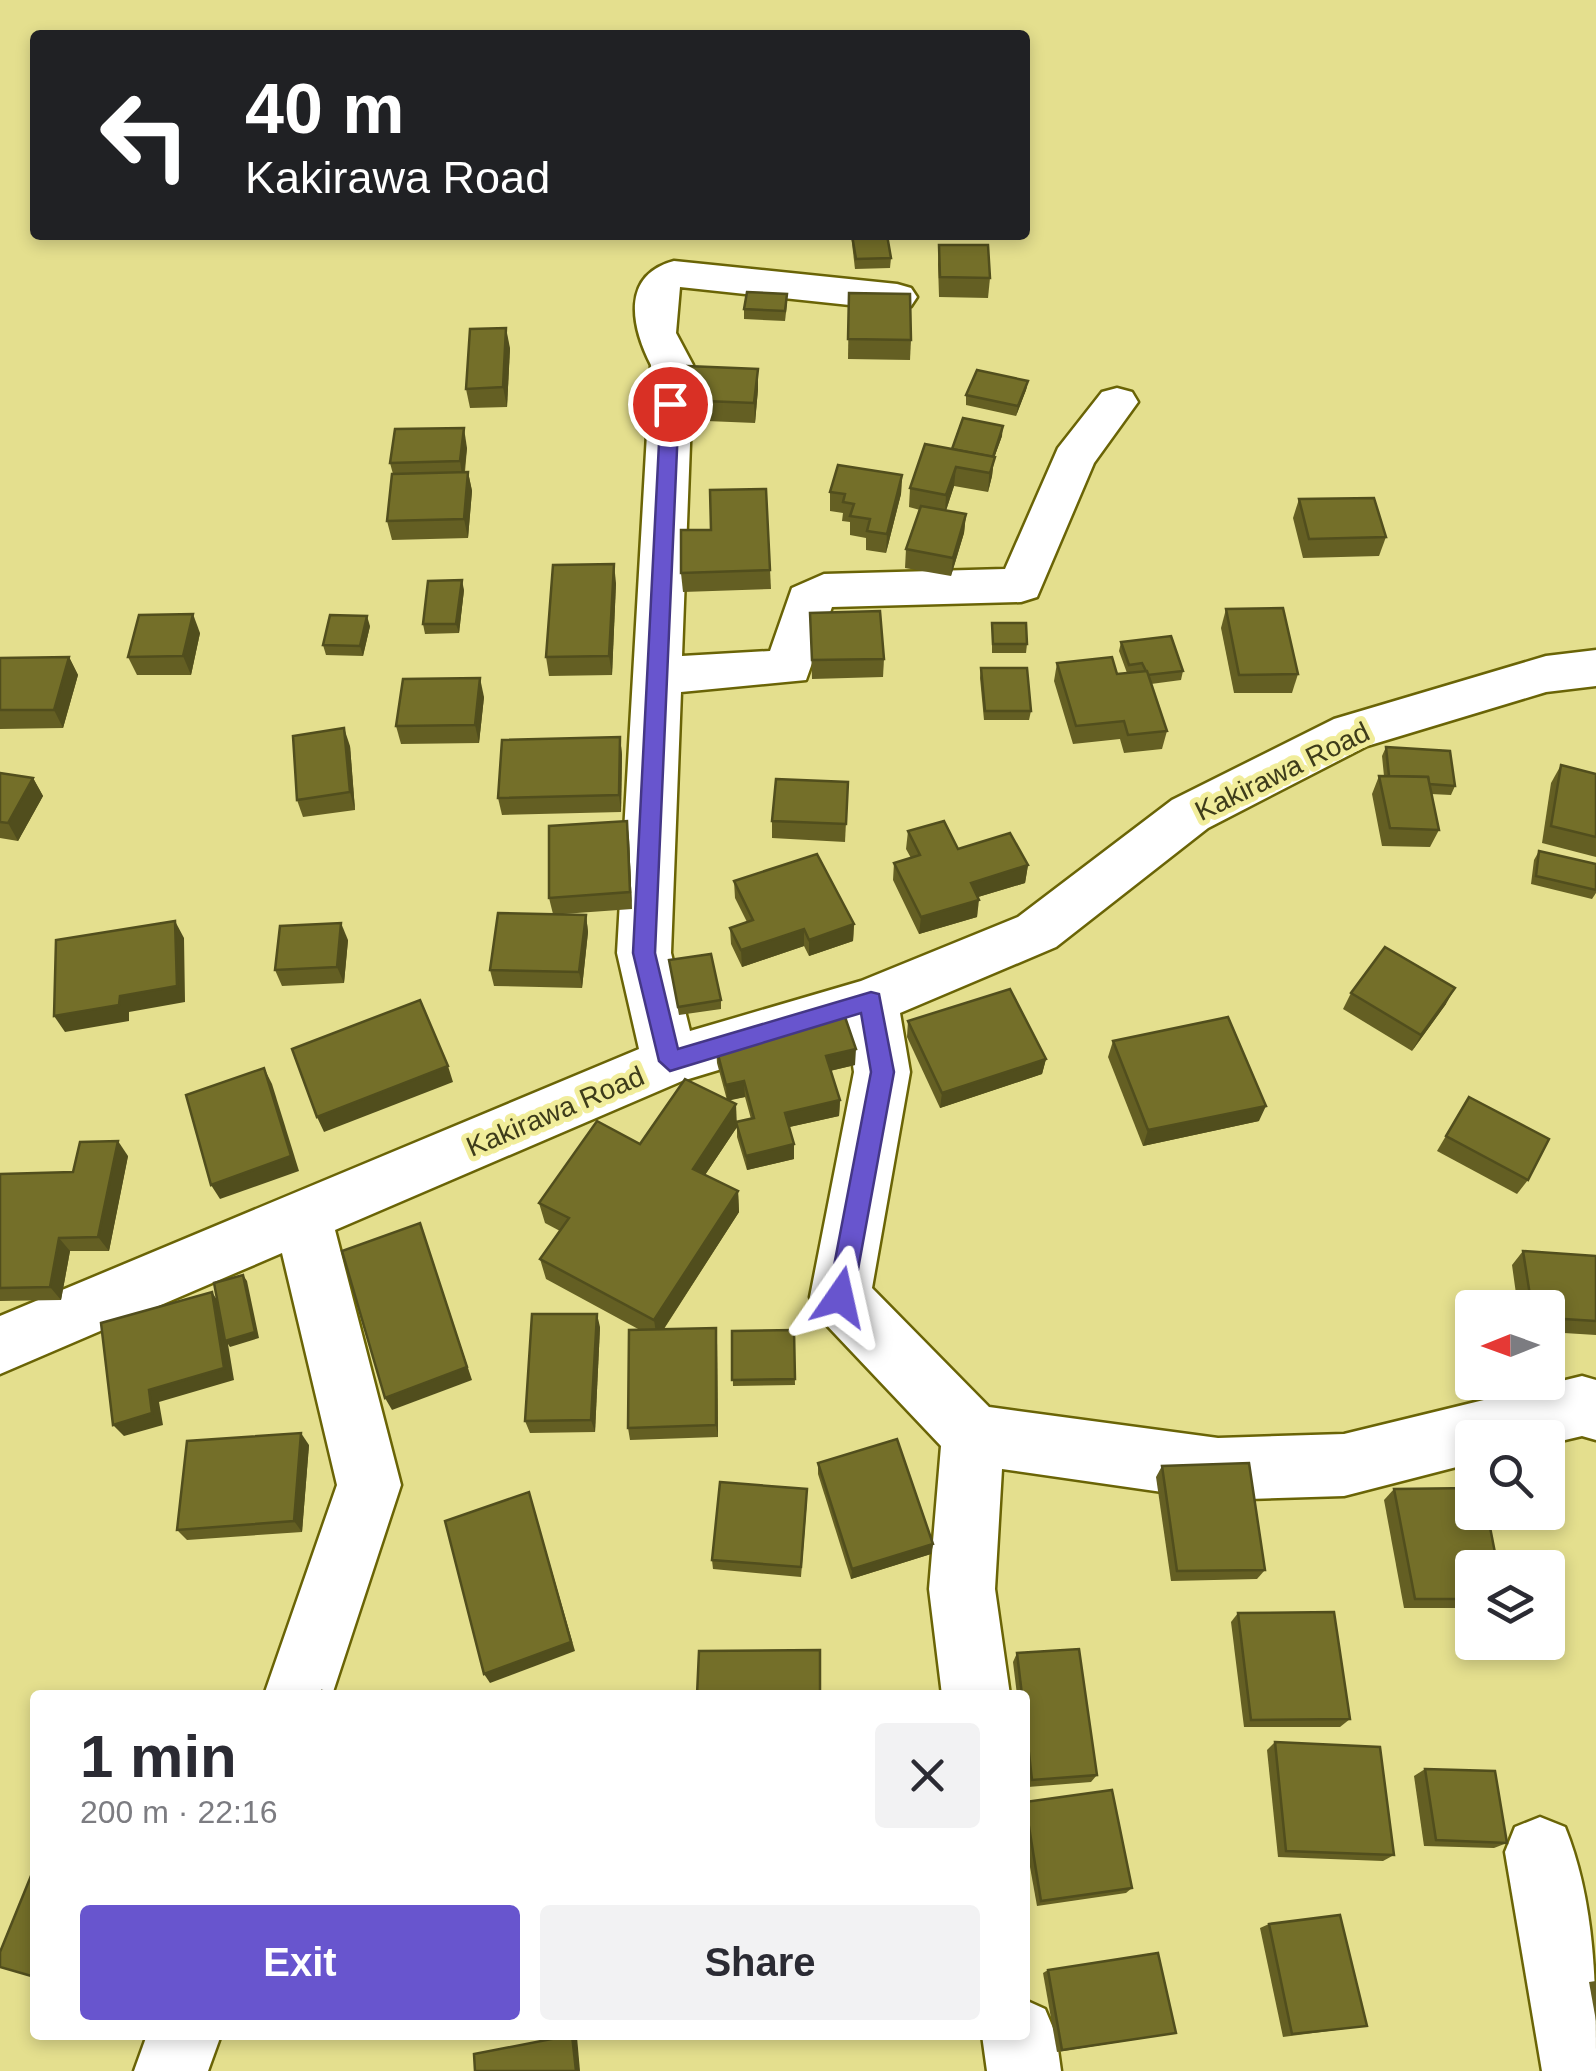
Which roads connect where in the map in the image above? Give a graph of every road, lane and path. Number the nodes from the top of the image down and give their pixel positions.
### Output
1 (896, 297) edge
2 (1117, 402) dead end
3 (1596, 668) edge
4 (656, 676) junction
5 (871, 1001) junction
6 (670, 1061) junction
7 (303, 1220) junction
8 (0, 1345) edge
9 (1596, 1410) edge
10 (973, 1435) junction
11 (300, 1690) edge
12 (975, 1690) edge
13 (1540, 1852) dead end
14 (182, 2040) edge
15 (1020, 2040) edge
16 (172, 2071) edge
17 (1024, 2071) edge
18 (1580, 2071) edge

1 - 4 street
2 - 4 street
3 - 5 street, Kakirawa Road
4 - 6 street
5 - 6 street, Kakirawa Road
5 - 10 street
6 - 7 street, Kakirawa Road
7 - 8 street, Kakirawa Road
7 - 11 street
9 - 10 street
10 - 12 street
13 - 18 street
14 - 16 street
15 - 17 street

